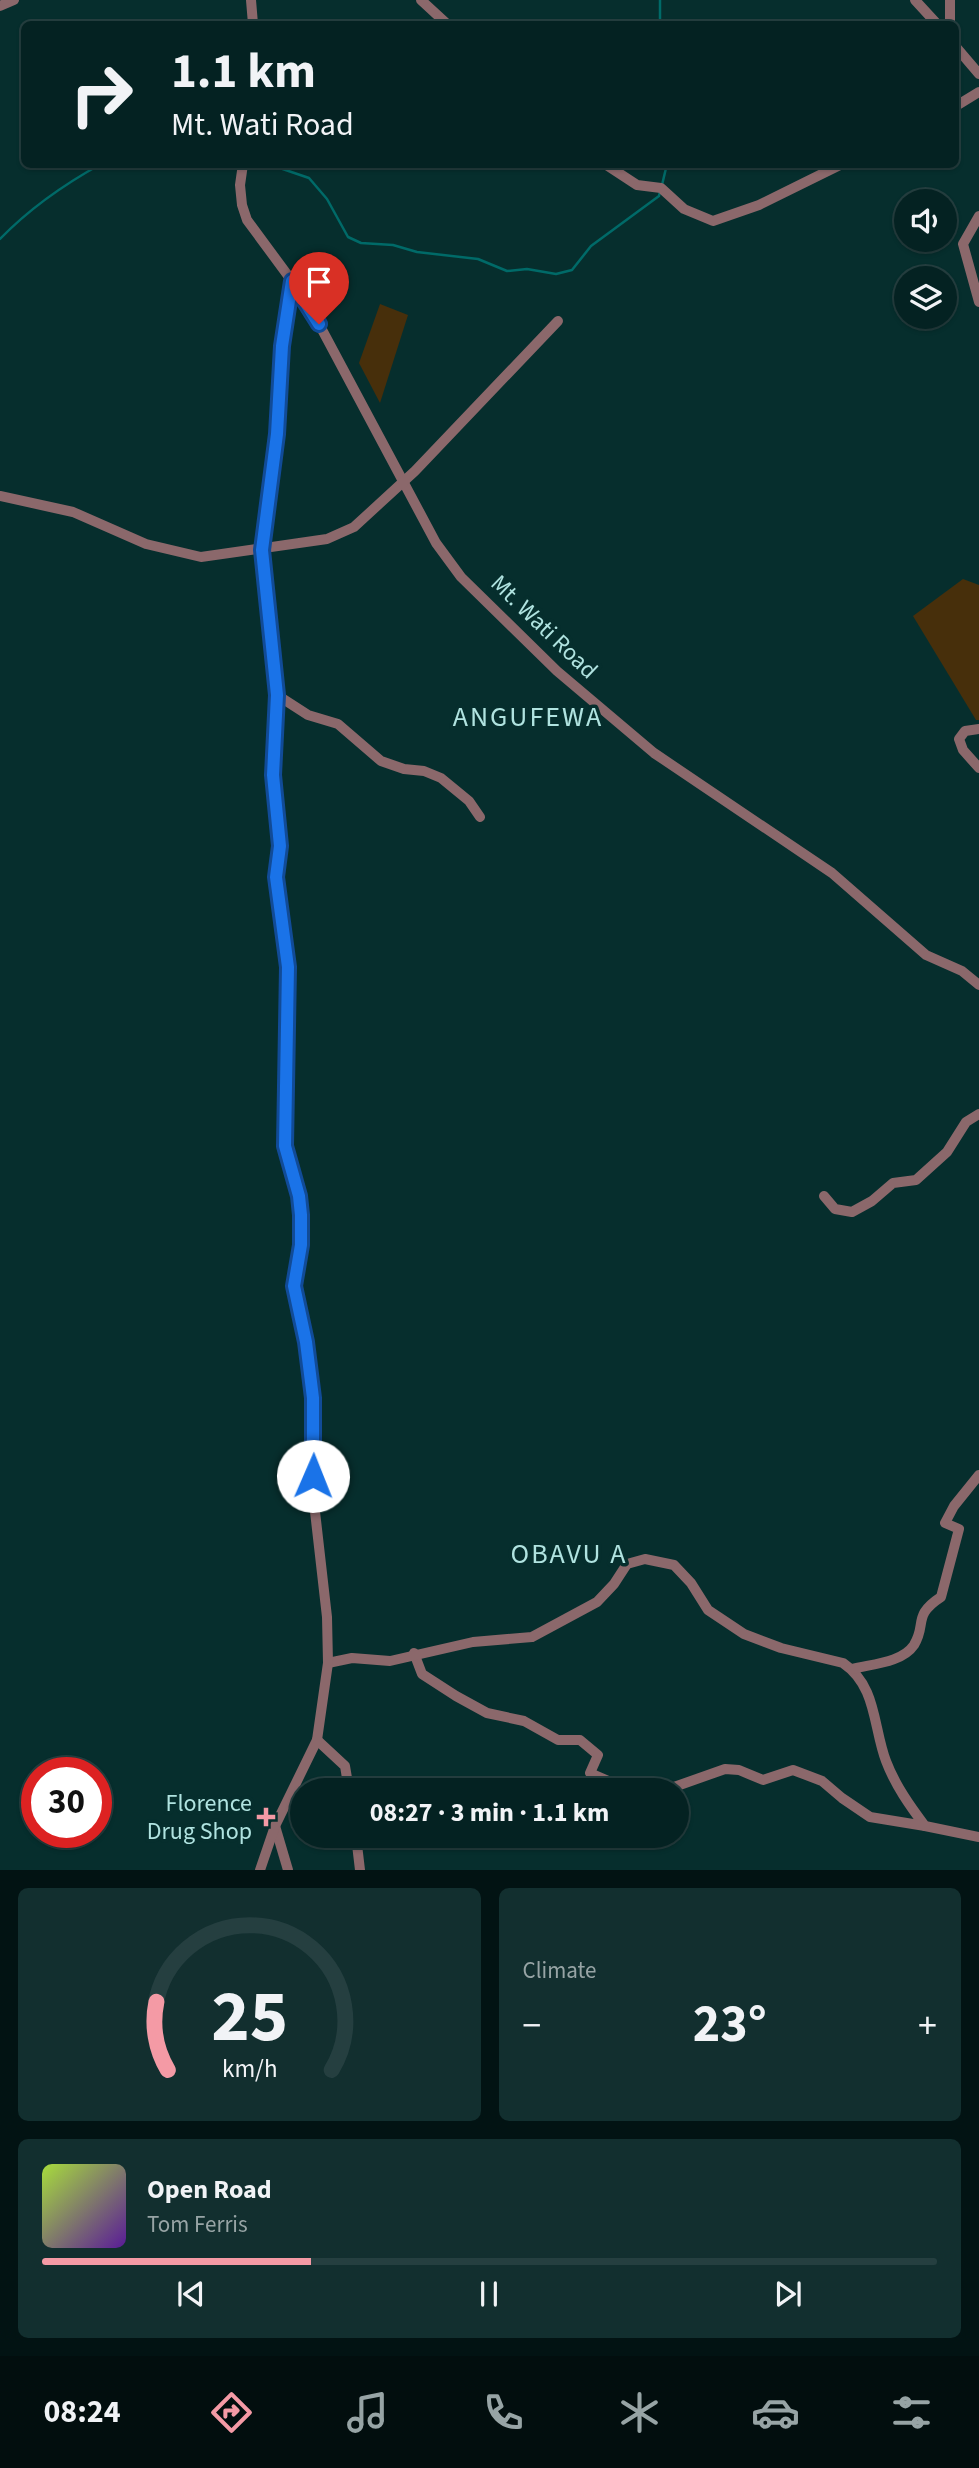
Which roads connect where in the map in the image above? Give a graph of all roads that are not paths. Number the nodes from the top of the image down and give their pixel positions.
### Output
1 (14, 0) edge
2 (251, 0) edge
3 (421, 0) edge
4 (915, 0) edge
5 (950, 0) edge
6 (0, 6) edge
7 (253, 21) edge
8 (444, 21) edge
9 (934, 21) edge
10 (950, 21) edge
11 (959, 51) edge
12 (979, 74) edge
13 (979, 92) edge
14 (959, 104) edge
15 (242, 168) edge
16 (610, 168) edge
17 (834, 168) edge
18 (979, 216) edge
19 (292, 281) junction
20 (979, 302) edge
21 (558, 321) dead end
22 (404, 481) junction
23 (0, 496) edge
24 (262, 550) junction
25 (277, 695) junction
26 (979, 729) edge
27 (979, 768) edge
28 (480, 817) dead end
29 (979, 985) edge
30 (979, 1114) edge
31 (824, 1196) dead end
32 (979, 1475) edge
33 (414, 1653) junction
34 (328, 1663) junction
35 (852, 1669) junction
36 (317, 1740) junction
37 (347, 1778) edge
38 (601, 1778) edge
39 (689, 1782) edge
40 (275, 1826) junction
41 (925, 1826) junction
42 (979, 1837) edge
43 (357, 1848) edge
44 (260, 1870) edge
45 (288, 1870) edge
46 (360, 1870) edge

1 - 6 street
2 - 7 street
3 - 8 street
4 - 9 street
5 - 10 street
11 - 12 street
13 - 14 street
15 - 19 street, Mt. Wati Road
16 - 17 street
18 - 20 street
19 - 22 street, Mt. Wati Road
19 - 24 street
21 - 22 street
22 - 24 street
22 - 29 street, Mt. Wati Road
23 - 24 street
24 - 25 street
25 - 28 street
25 - 34 street
26 - 27 street
30 - 31 street
32 - 35 street
33 - 34 street
33 - 35 street
33 - 38 street
34 - 36 street
35 - 41 street
36 - 37 street
36 - 40 street
39 - 41 street
40 - 44 street
40 - 45 street
41 - 42 street
43 - 46 street

